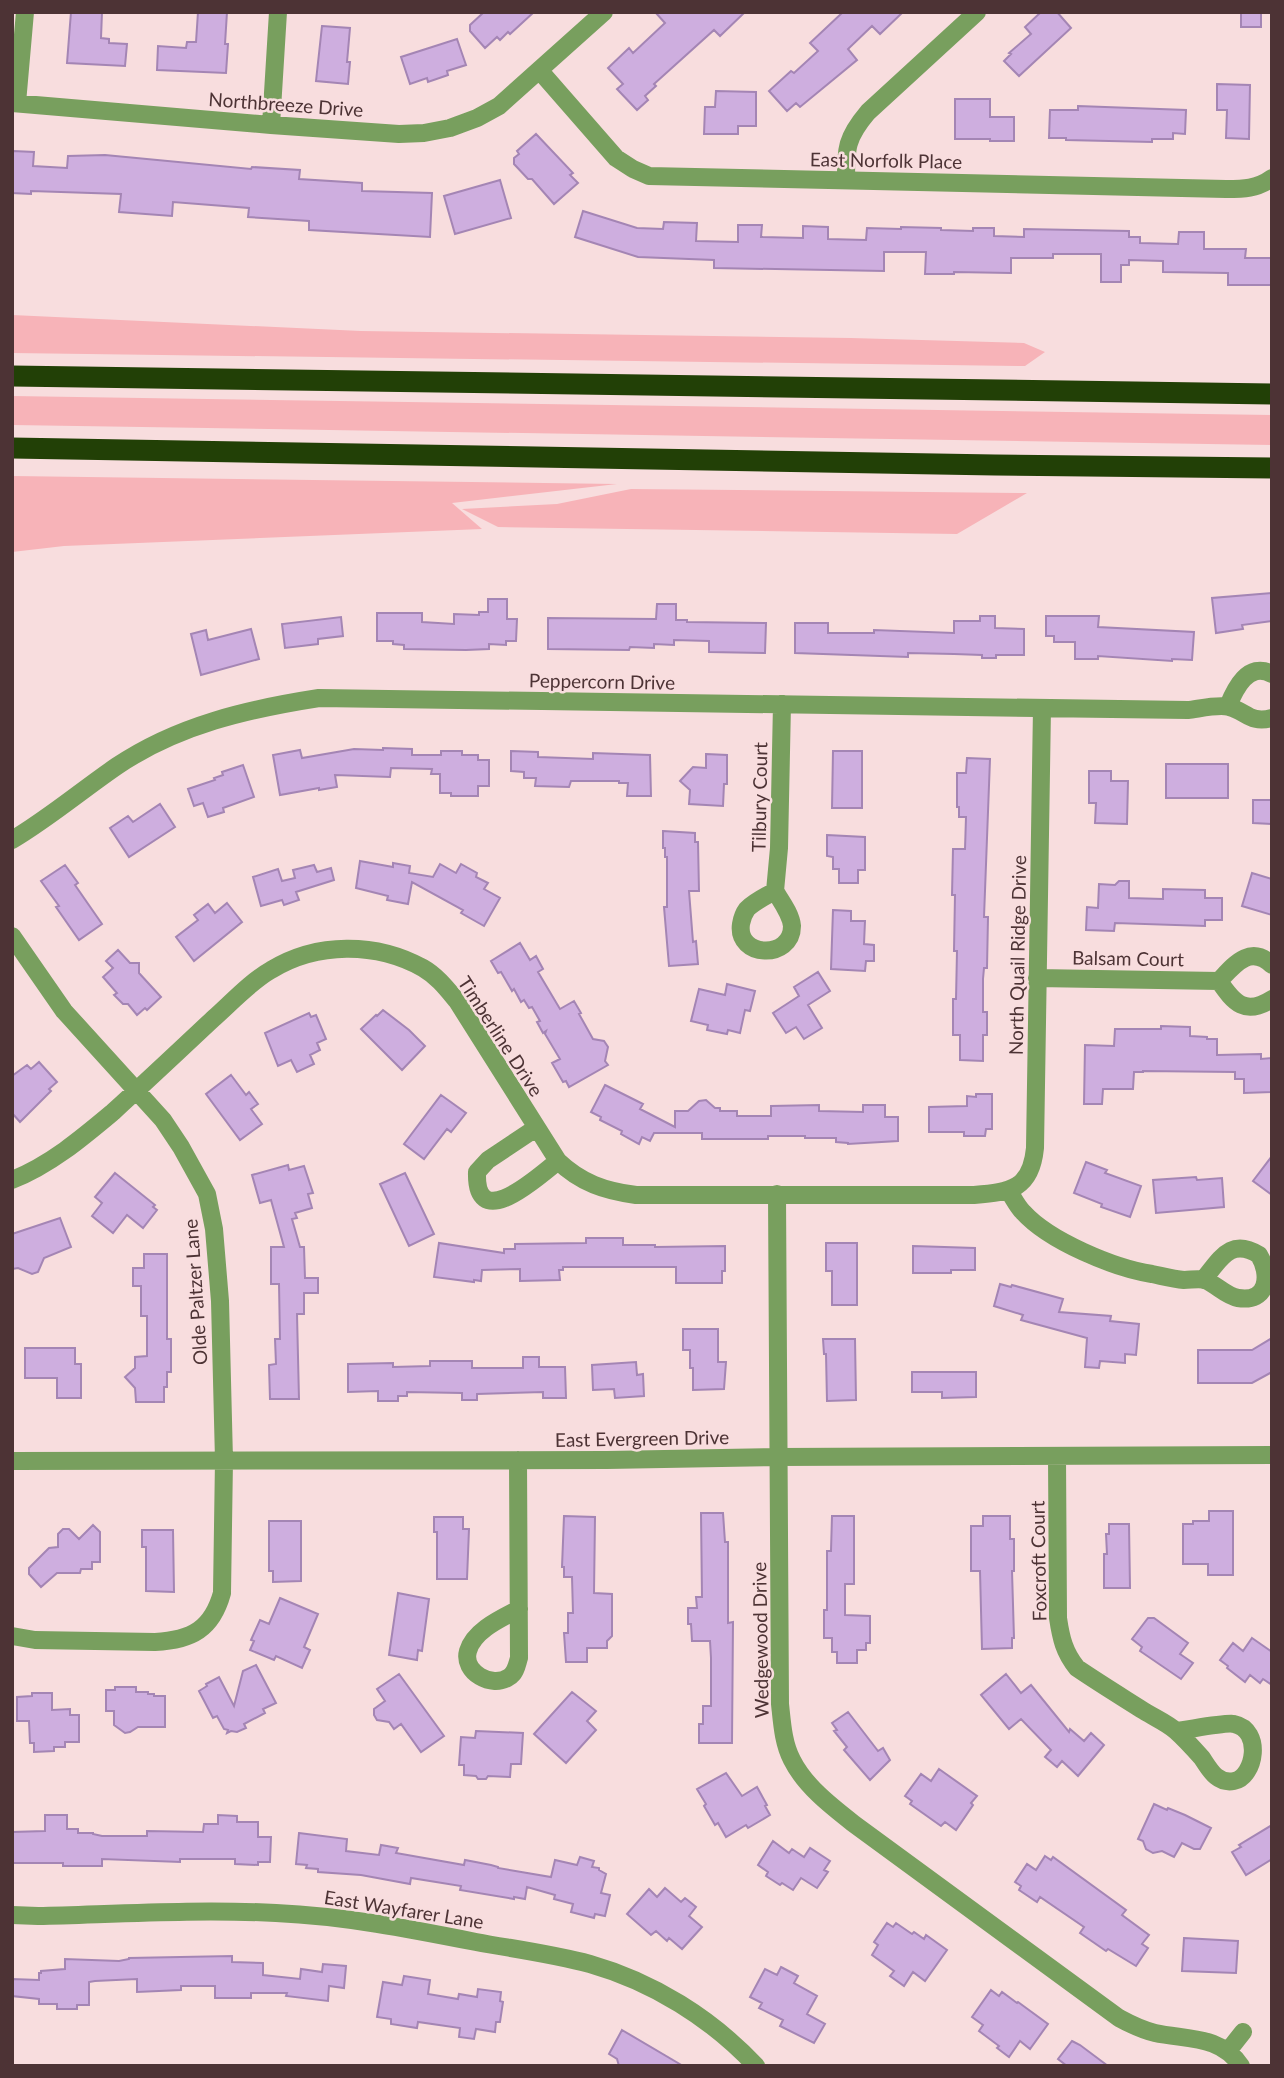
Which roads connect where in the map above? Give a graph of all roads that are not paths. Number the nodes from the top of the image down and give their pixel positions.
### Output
1 (25, 12) edge
2 (278, 12) edge
3 (604, 12) edge
4 (977, 12) edge
5 (540, 71) junction
6 (15, 103) edge
7 (271, 125) junction
8 (1272, 178) edge
9 (846, 180) junction
10 (12, 376) edge
11 (1272, 394) edge
12 (12, 448) edge
13 (1272, 468) edge
14 (1272, 674) edge
15 (782, 704) junction
16 (1228, 706) junction
17 (1042, 708) junction
18 (1272, 718) edge
19 (12, 840) edge
20 (775, 891) dead end
21 (12, 936) edge
22 (1272, 965) edge
23 (1037, 978) junction
24 (1219, 981) junction
25 (1272, 999) edge
26 (137, 1091) junction
27 (537, 1128) junction
28 (558, 1161) junction
29 (12, 1181) edge
30 (1008, 1190) junction
31 (777, 1194) junction
32 (1203, 1280) dead end
33 (1272, 1455) edge
34 (1057, 1456) junction
35 (778, 1457) junction
36 (224, 1460) junction
37 (518, 1460) junction
38 (12, 1461) edge
39 (519, 1609) dead end
40 (12, 1636) edge
41 (1176, 1731) dead end
42 (12, 1915) edge
43 (1243, 2032) dead end
44 (1227, 2051) junction
45 (750, 2064) edge
46 (1241, 2066) edge

1 - 6 street
2 - 7 street
3 - 5 street, Northbreeze Drive
4 - 9 street
5 - 7 street, Northbreeze Drive
5 - 9 street, East Norfolk Place
6 - 7 street, Northbreeze Drive
8 - 9 street, East Norfolk Place
10 - 11 highway
12 - 13 highway
14 - 16 street
15 - 17 street, Peppercorn Drive
15 - 19 street, Peppercorn Drive
15 - 20 street, Tilbury Court
16 - 17 street, Peppercorn Drive
16 - 18 street
17 - 23 street, North Quail Ridge Drive
21 - 26 street, Olde Paltzer Lane
22 - 24 street
23 - 24 street, Balsam Court
23 - 30 street, North Quail Ridge Drive
24 - 25 street
26 - 27 street, Timberline Drive
26 - 29 street, Timberline Drive
26 - 36 street, Olde Paltzer Lane
27 - 28 street, Timberline Drive
27 - 28 street
28 - 31 street, Timberline Drive
30 - 31 street, Timberline Drive
30 - 32 street
31 - 35 street, Wedgewood Drive
33 - 34 street, East Evergreen Drive
34 - 35 street, East Evergreen Drive
34 - 41 street, Foxcroft Court
35 - 37 street, East Evergreen Drive
35 - 44 street, Wedgewood Drive
36 - 37 street, East Evergreen Drive
36 - 38 street, East Evergreen Drive
36 - 40 street, Olde Paltzer Lane
37 - 39 street
42 - 45 street, East Wayfarer Lane
43 - 44 street
44 - 46 street, Wedgewood Drive

